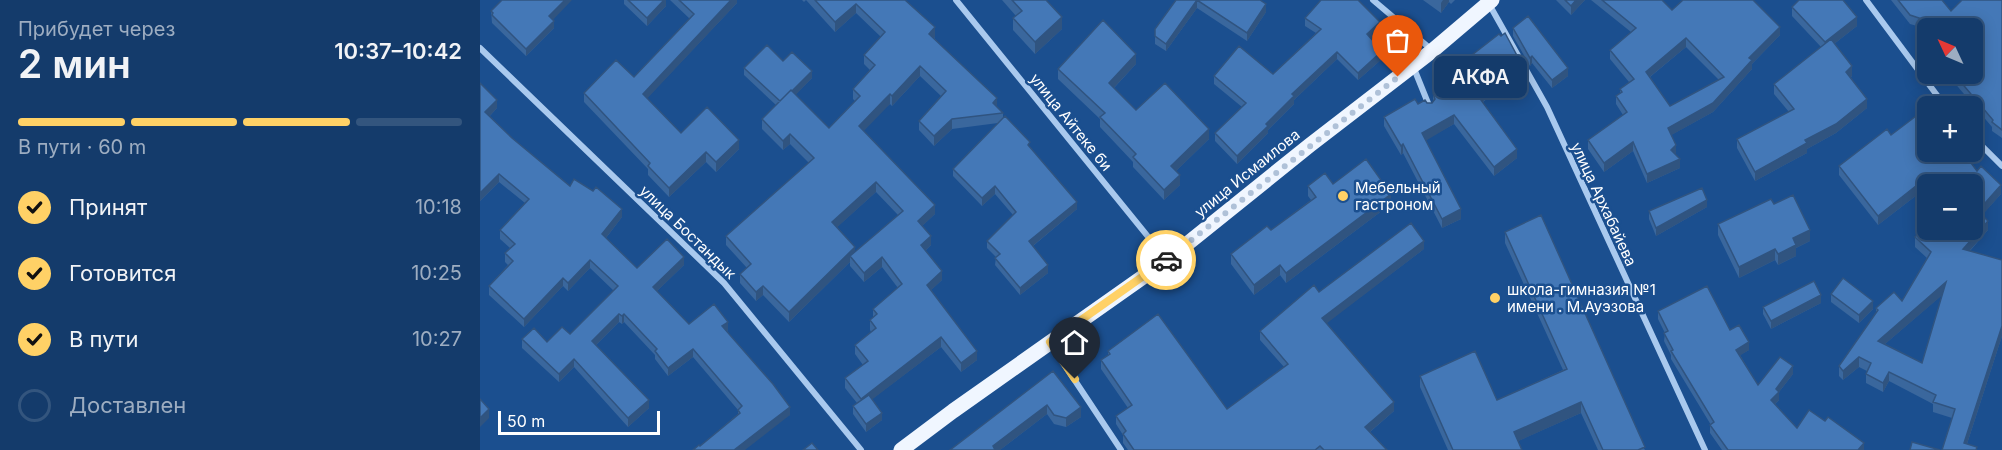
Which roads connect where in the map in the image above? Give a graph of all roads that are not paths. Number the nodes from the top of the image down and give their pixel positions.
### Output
1 (956, 0) edge
2 (1373, 0) edge
3 (1866, 0) edge
4 (1490, 2) edge
5 (480, 48) edge
6 (1432, 51) junction
7 (1413, 66) junction
8 (1938, 96) edge
9 (1430, 108) edge
10 (1983, 147) edge
11 (2002, 166) edge
12 (1167, 260) junction
13 (1050, 342) junction
14 (861, 450) edge
15 (901, 450) edge
16 (1121, 450) edge
17 (1705, 450) edge

1 - 12 street, улица Айтеке би
2 - 6 street
3 - 8 street
4 - 6 main road, улица Исмаилова
4 - 17 street, улица Архабайева
5 - 14 street, улица Бостандык
6 - 7 main road, улица Исмаилова
7 - 9 street
7 - 12 main road, улица Исмаилова
10 - 11 street
12 - 13 main road, улица Исмаилова
13 - 15 main road, улица Исмаилова
13 - 16 street

